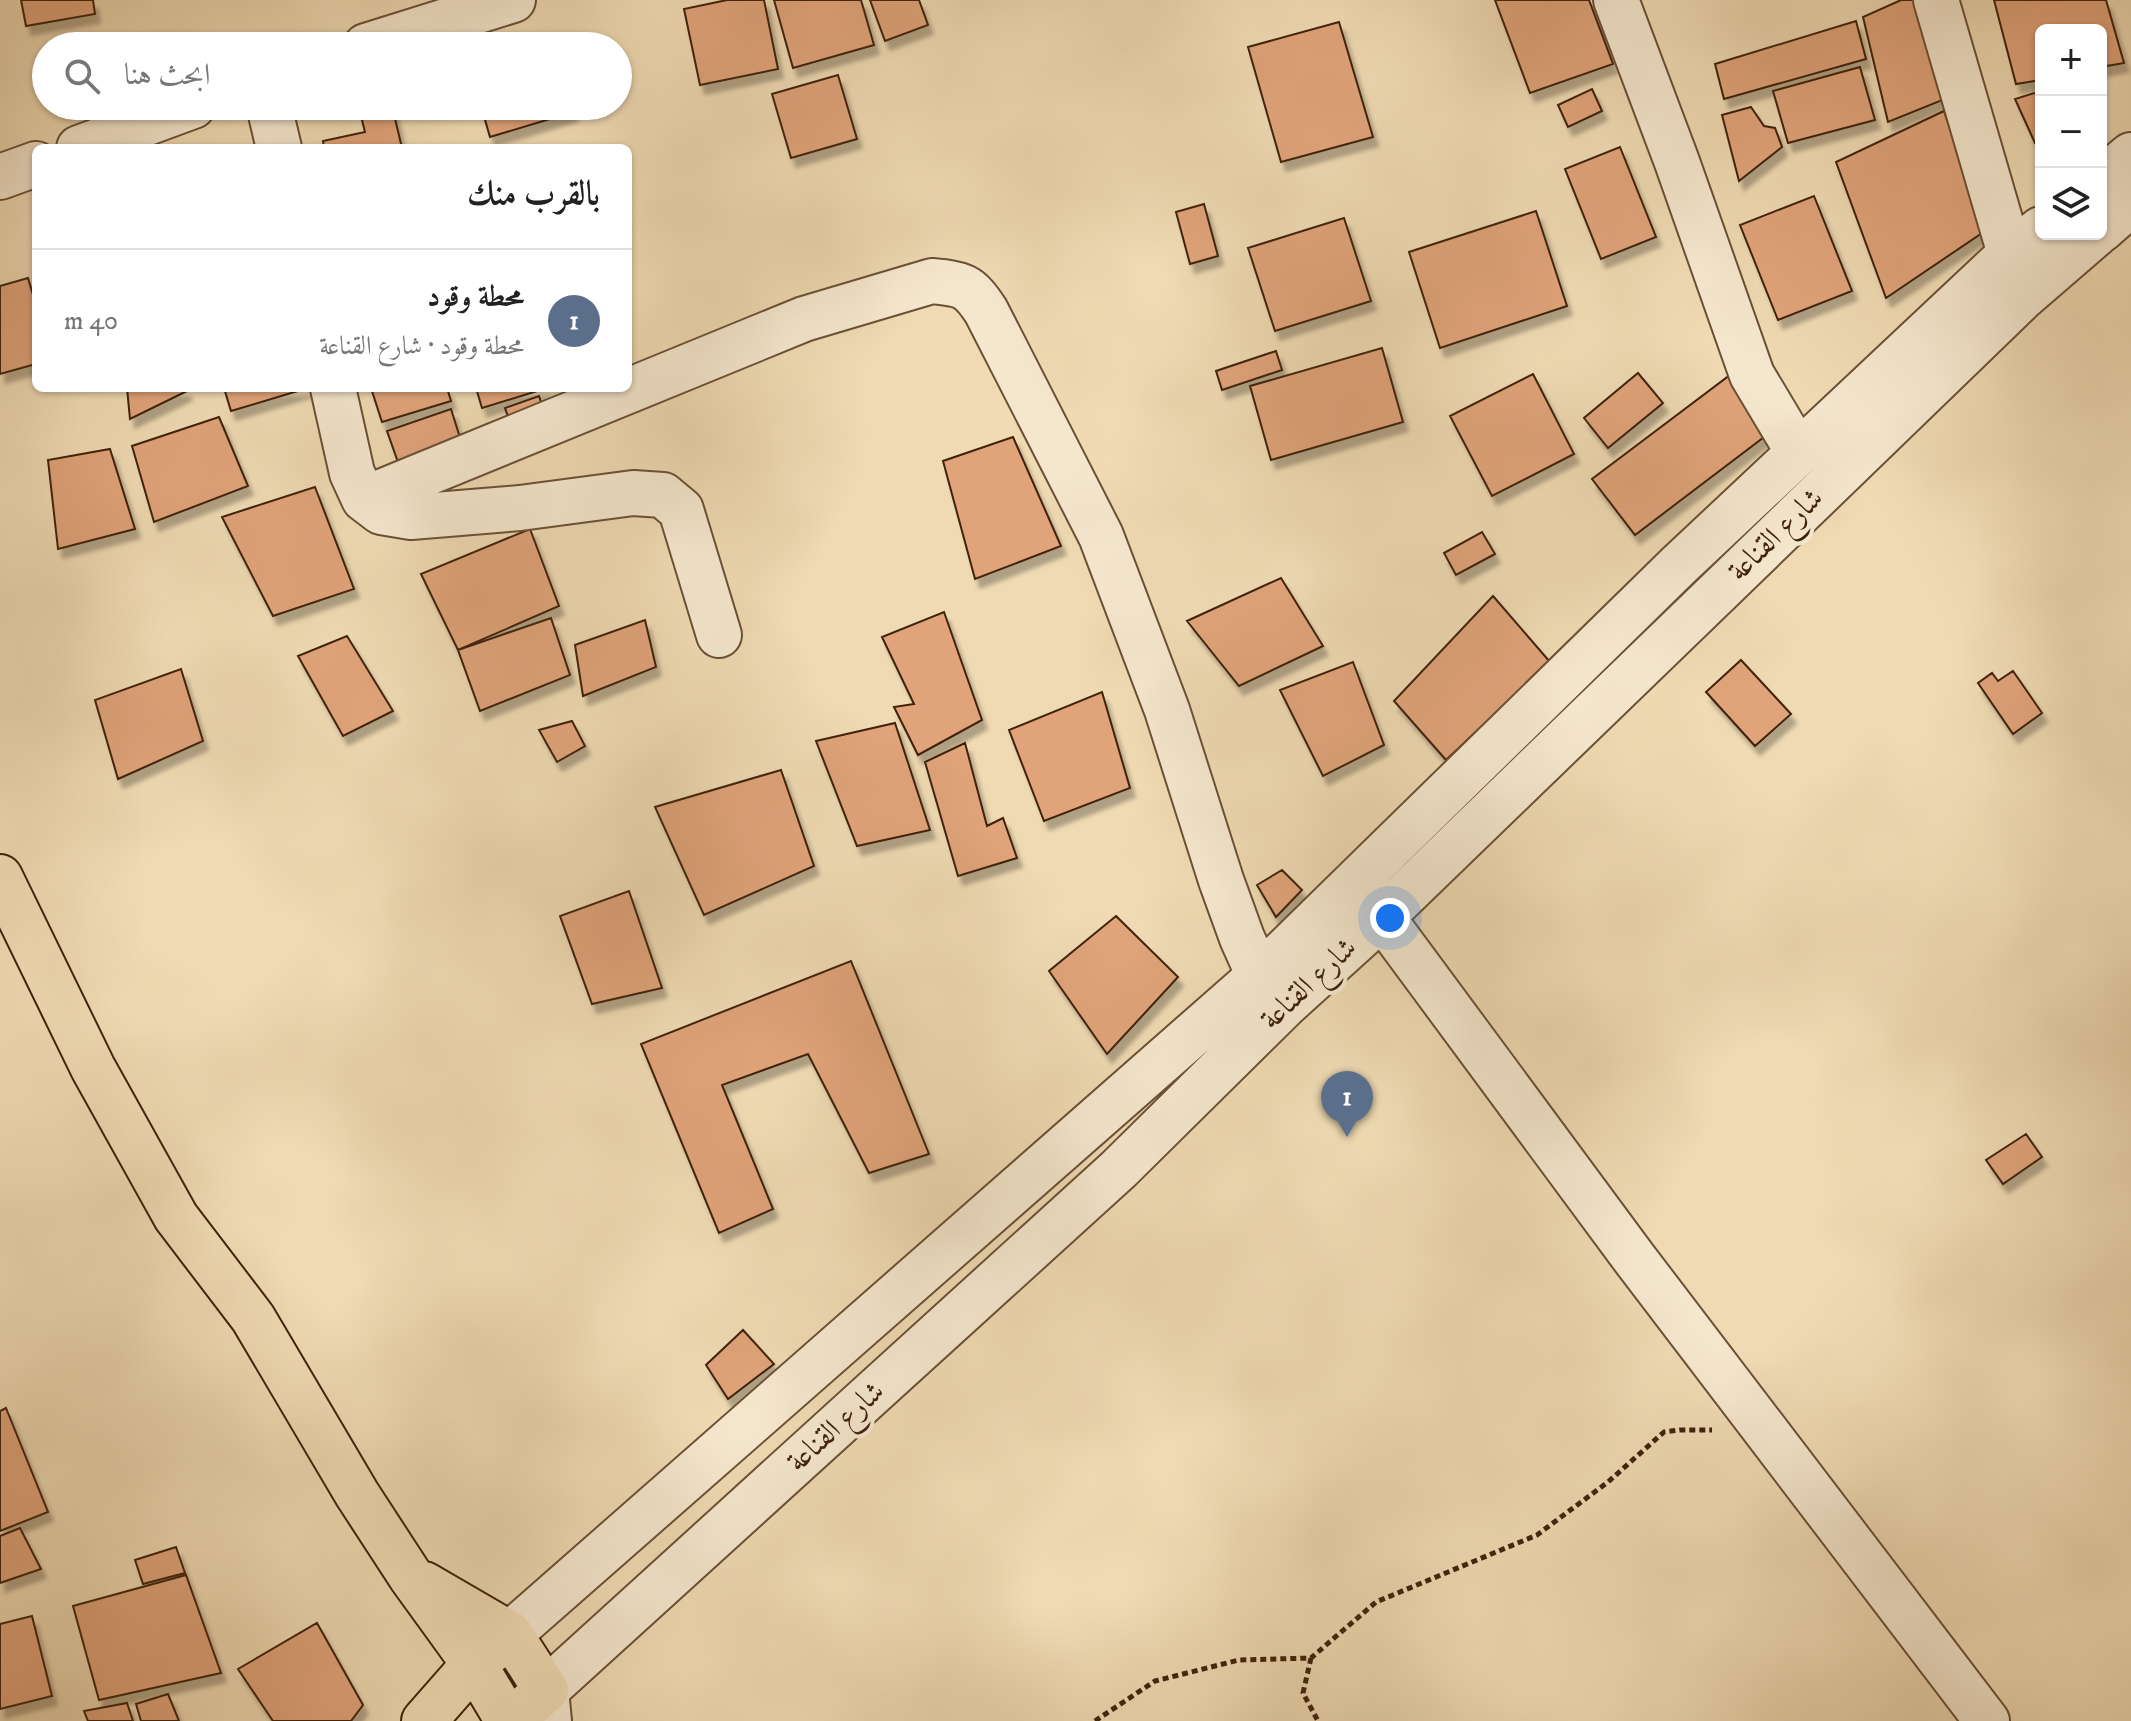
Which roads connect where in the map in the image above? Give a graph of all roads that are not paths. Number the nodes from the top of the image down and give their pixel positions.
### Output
1 (513, 0) edge
2 (1616, 0) edge
3 (1936, 0) edge
4 (411, 32) edge
5 (155, 120) edge
6 (272, 120) edge
7 (90, 144) edge
8 (278, 144) edge
9 (2131, 155) edge
10 (32, 165) edge
11 (2107, 175) edge
12 (0, 177) edge
13 (2131, 204) edge
14 (2107, 225) edge
15 (2089, 240) edge
16 (2026, 241) edge
17 (632, 389) edge
18 (334, 392) edge
19 (626, 392) edge
20 (1798, 452) junction
21 (364, 499) junction
22 (719, 635) dead end
23 (0, 877) edge
24 (1382, 917) junction
25 (1259, 976) junction
26 (411, 1577) junction
27 (510, 1634) junction
28 (474, 1664) junction
29 (548, 1705) edge
30 (424, 1721) edge
31 (510, 1721) edge
32 (1987, 1721) edge

1 - 4 street
2 - 20 street
3 - 16 street
5 - 7 street
6 - 8 street
9 - 11 street
10 - 12 street
13 - 14 street
15 - 24 street, شارع القناعة
16 - 20 street, شارع القناعة
17 - 25 street
18 - 21 street
19 - 21 street
20 - 25 street, شارع القناعة
21 - 22 street
23 - 26 main road
24 - 29 street, شارع القناعة
24 - 32 street
25 - 27 street, شارع القناعة
26 - 27 main road
26 - 28 main road
27 - 28 main road
27 - 29 main road
28 - 30 main road
28 - 31 main road
29 - 31 main road

